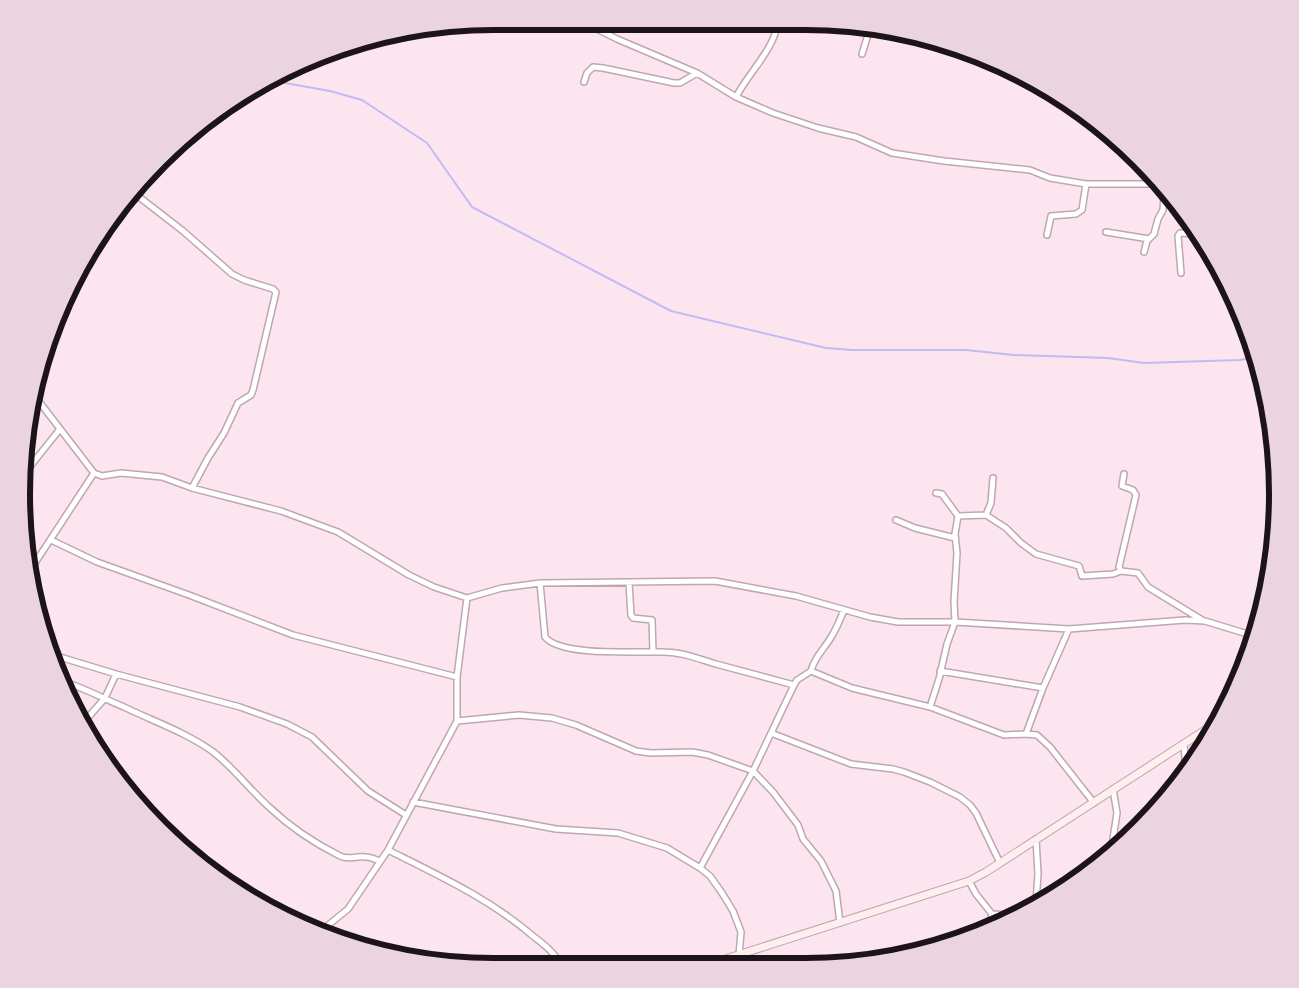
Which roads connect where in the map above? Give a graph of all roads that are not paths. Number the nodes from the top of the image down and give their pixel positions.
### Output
1 (599, 30) edge
2 (776, 30) edge
3 (868, 34) edge
4 (862, 54) dead end
5 (697, 73) junction
6 (584, 82) dead end
7 (736, 97) junction
8 (1086, 184) junction
9 (1150, 184) edge
10 (138, 196) edge
11 (1164, 200) edge
12 (1106, 232) dead end
13 (1189, 233) edge
14 (1047, 236) dead end
15 (1149, 239) junction
16 (1144, 252) dead end
17 (1181, 273) dead end
18 (39, 402) edge
19 (60, 430) junction
20 (31, 466) edge
21 (94, 474) junction
22 (1124, 474) dead end
23 (993, 478) dead end
24 (192, 488) junction
25 (936, 492) dead end
26 (986, 515) junction
27 (958, 516) junction
28 (896, 520) dead end
29 (955, 538) junction
30 (51, 540) junction
31 (35, 563) edge
32 (1122, 571) junction
33 (540, 583) junction
34 (629, 583) junction
35 (467, 598) junction
36 (844, 610) junction
37 (1204, 621) junction
38 (954, 622) junction
39 (1069, 629) junction
40 (1247, 634) edge
41 (653, 652) junction
42 (60, 657) edge
43 (940, 670) junction
44 (811, 671) junction
45 (116, 674) junction
46 (457, 677) junction
47 (71, 685) edge
48 (794, 685) junction
49 (1043, 688) junction
50 (105, 698) junction
51 (930, 707) junction
52 (88, 718) edge
53 (457, 722) junction
54 (1204, 731) edge
55 (771, 733) junction
56 (1026, 734) junction
57 (1184, 744) junction
58 (1186, 759) edge
59 (753, 771) junction
60 (1113, 789) junction
61 (413, 802) junction
62 (1094, 803) junction
63 (406, 815) junction
64 (1036, 839) junction
65 (1113, 841) edge
66 (388, 850) junction
67 (380, 861) junction
68 (1000, 863) junction
69 (700, 868) junction
70 (969, 880) junction
71 (1036, 896) edge
72 (992, 914) junction
73 (1001, 914) edge
74 (991, 919) edge
75 (840, 923) junction
76 (326, 927) edge
77 (740, 955) junction
78 (557, 958) edge
79 (730, 958) edge
80 (740, 958) edge

1 - 5 street
2 - 7 street
3 - 4 street
5 - 6 street
5 - 7 street
7 - 8 street
8 - 9 street
8 - 14 street
10 - 24 street
11 - 15 street
12 - 15 street
13 - 17 street
15 - 16 street
18 - 19 street
19 - 20 street
19 - 21 street
21 - 24 street
21 - 30 street
22 - 32 street
23 - 26 street
24 - 35 street
25 - 27 street
26 - 27 street
26 - 32 street
27 - 29 street
28 - 29 street
29 - 38 street
30 - 31 street
30 - 46 street
32 - 37 street
33 - 34 street
33 - 35 street
33 - 41 street
34 - 36 street
34 - 41 street
35 - 46 street
36 - 38 street
36 - 44 street
37 - 39 street
37 - 40 street
38 - 39 street
38 - 43 street
39 - 49 street
41 - 48 street
42 - 45 street
43 - 49 street
43 - 51 street
44 - 48 street
44 - 51 street
45 - 50 street
45 - 63 street
46 - 53 street
47 - 50 street
48 - 55 street
49 - 56 street
50 - 52 street
50 - 67 street
51 - 56 street
53 - 59 street
53 - 61 street
54 - 57 street
55 - 59 street
55 - 68 street
56 - 62 street
57 - 58 street
57 - 60 street
59 - 69 street
59 - 75 street
60 - 62 street
60 - 65 street
61 - 63 street
61 - 69 street
62 - 64 street
63 - 66 street
64 - 68 street
64 - 71 street
66 - 67 street
66 - 78 street
67 - 76 street
68 - 70 street
69 - 77 street
70 - 72 street
70 - 75 street
72 - 73 street
72 - 74 street
75 - 77 street
77 - 79 street
77 - 80 street

